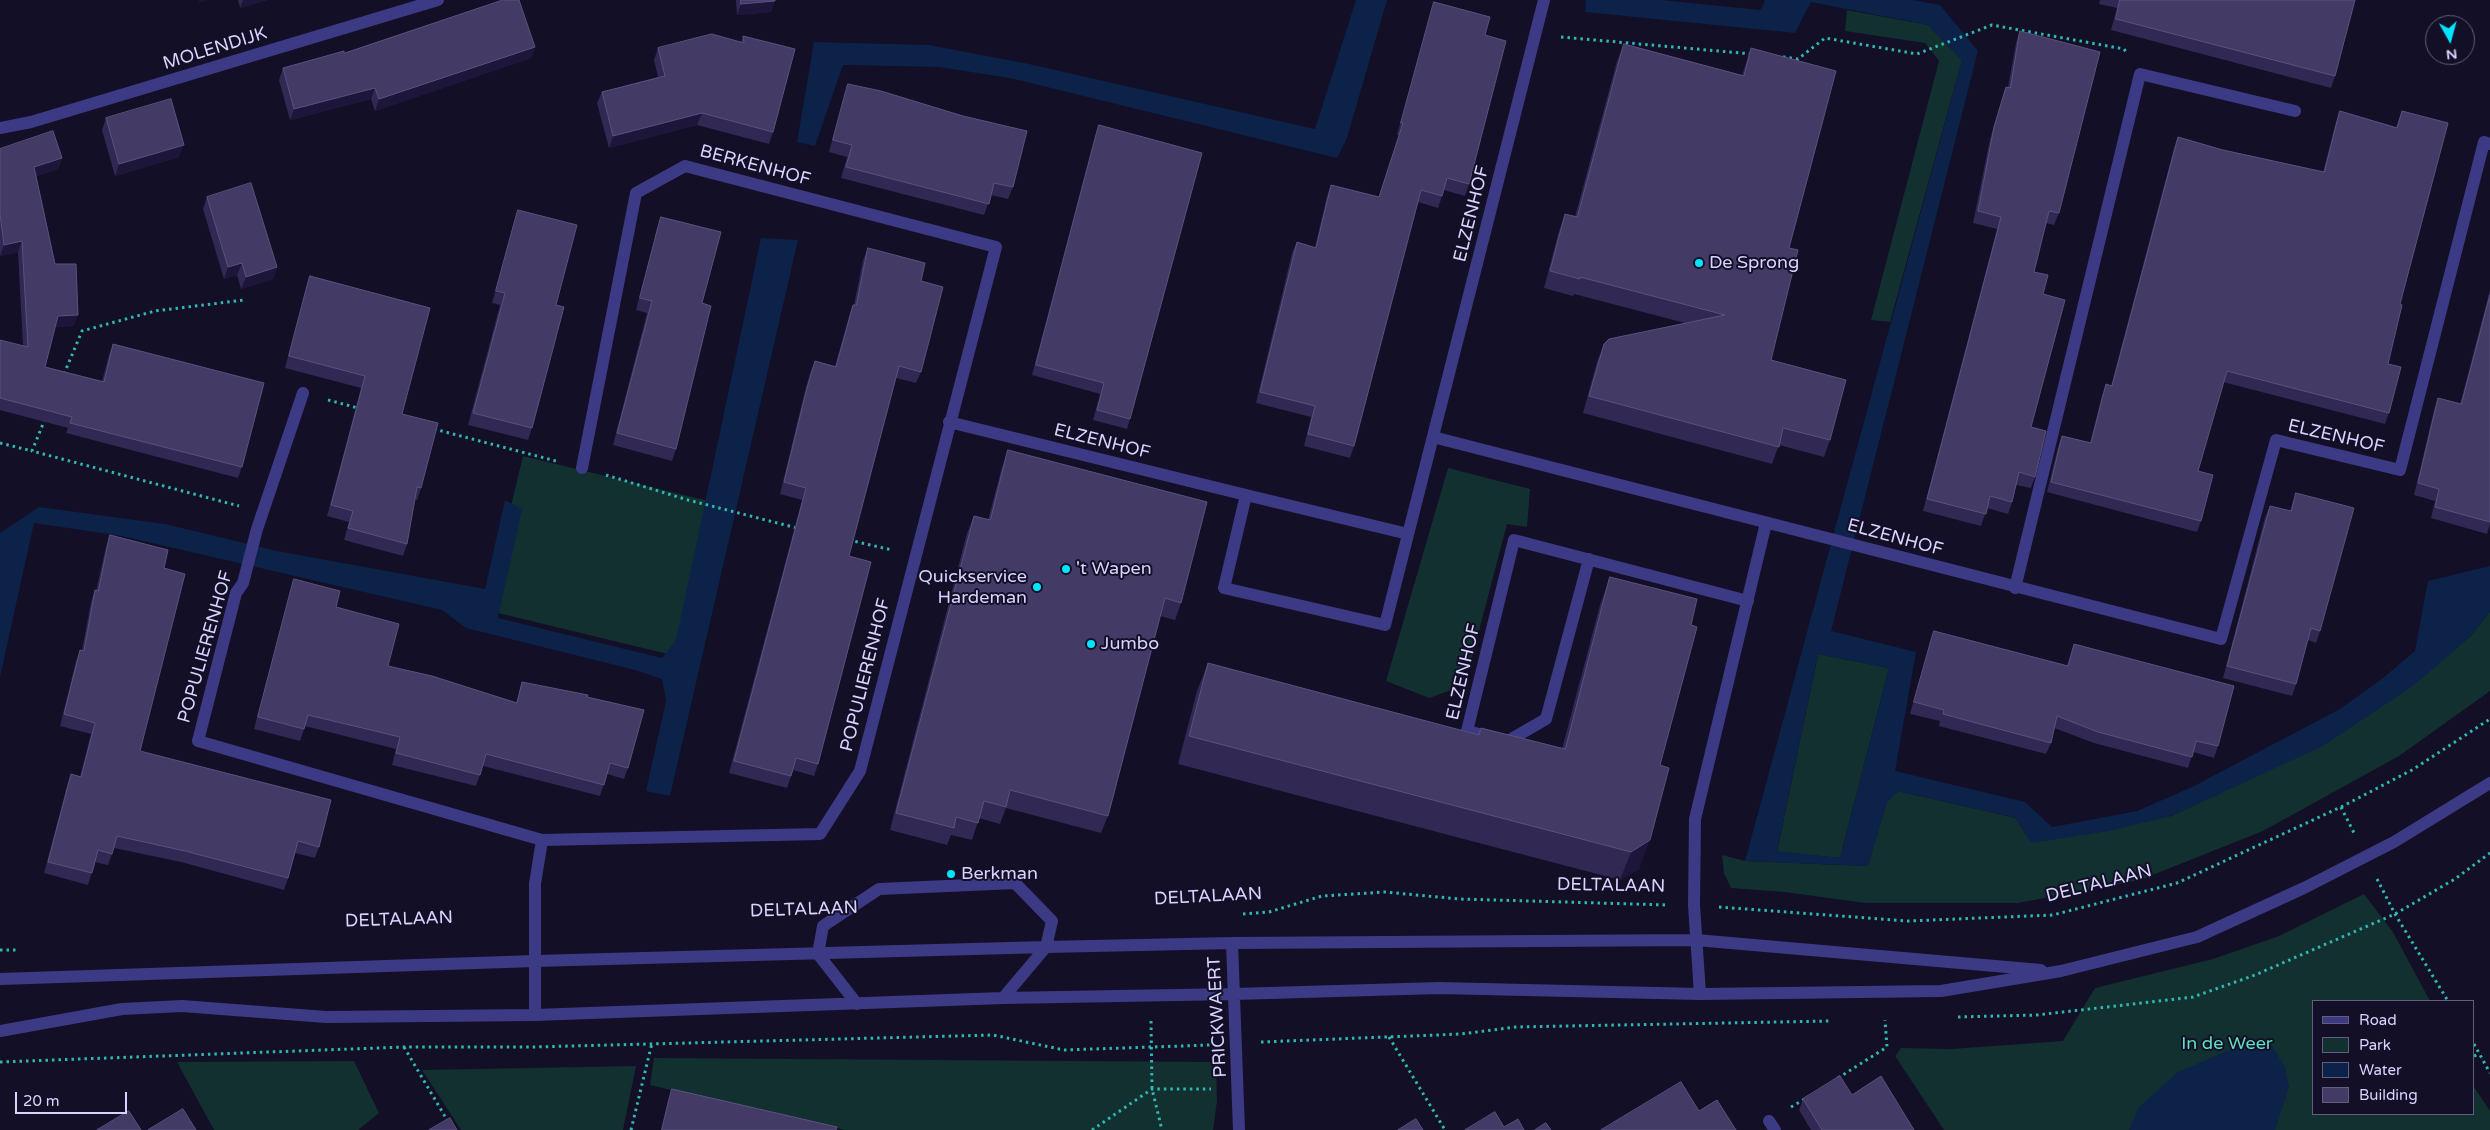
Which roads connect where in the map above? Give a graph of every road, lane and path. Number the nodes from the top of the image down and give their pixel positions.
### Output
1 (438, 0) edge
2 (1544, 0) edge
3 (1536, 34) junction
4 (1759, 55) edge
5 (1779, 57) edge
6 (2140, 74) junction
7 (2294, 111) dead end
8 (0, 128) edge
9 (2490, 144) edge
10 (996, 247) joint
11 (244, 300) dead end
12 (61, 382) edge
13 (303, 393) joint
14 (366, 411) edge
15 (46, 417) edge
16 (949, 422) junction
17 (430, 428) edge
18 (1433, 437) junction
19 (0, 443) edge
20 (32, 451) junction
21 (582, 468) junction
22 (1246, 495) junction
23 (264, 513) junction
24 (1766, 523) junction
25 (803, 529) edge
26 (1408, 534) junction
27 (840, 538) edge
28 (915, 555) junction
29 (1589, 559) junction
30 (2016, 588) junction
31 (1748, 601) junction
32 (2490, 719) edge
33 (2490, 783) edge
34 (542, 840) junction
35 (2490, 853) edge
36 (1694, 905) junction
37 (1240, 915) dead end
38 (1696, 940) junction
39 (1232, 943) junction
40 (1046, 947) junction
41 (0, 950) edge
42 (20, 950) dead end
43 (818, 954) junction
44 (535, 961) junction
45 (2061, 971) junction
46 (0, 979) edge
47 (1235, 994) junction
48 (1700, 994) junction
49 (1149, 996) junction
50 (1003, 998) junction
51 (2447, 1000) edge
52 (857, 1004) junction
53 (535, 1015) junction
54 (1885, 1020) dead end
55 (0, 1031) edge
56 (1389, 1037) dead end
57 (652, 1043) junction
58 (1237, 1043) junction
59 (2475, 1046) edge
60 (404, 1047) junction
61 (1152, 1047) junction
62 (2480, 1054) junction
63 (2475, 1056) edge
64 (0, 1062) edge
65 (2490, 1073) edge
66 (1837, 1079) edge
67 (1152, 1089) junction
68 (1239, 1089) junction
69 (1811, 1094) edge
70 (1772, 1125) edge
71 (453, 1130) edge
72 (631, 1130) edge
73 (1092, 1130) edge
74 (1162, 1130) edge
75 (1240, 1130) edge
76 (1445, 1130) edge

1 - 8 street, MOLENDIJK
2 - 3 street, ELZENHOF
3 - 4 path
3 - 18 street, ELZENHOF
5 - 6 path
6 - 7 street
6 - 30 street
9 - 30 street, ELZENHOF
10 - 16 street, POPULIERENHOF
10 - 21 street, BERKENHOF
11 - 12 path
13 - 14 path
13 - 23 street, POPULIERENHOF
15 - 20 path
16 - 22 street, ELZENHOF
16 - 28 street, POPULIERENHOF
17 - 21 path
18 - 24 street, ELZENHOF
18 - 26 street, ELZENHOF
19 - 20 path
20 - 23 path
21 - 25 path
22 - 26 street, ELZENHOF
22 - 26 street, ELZENHOF
23 - 34 street, POPULIERENHOF
24 - 30 street, ELZENHOF
24 - 31 street
27 - 28 path
28 - 34 street, POPULIERENHOF
29 - 29 street, ELZENHOF
29 - 31 street, ELZENHOF
31 - 36 street
32 - 36 path, DELTALAAN
33 - 45 street
34 - 44 street
35 - 51 path
36 - 37 path, DELTALAAN
36 - 38 street
38 - 39 street
38 - 45 street
38 - 48 street
39 - 40 street
39 - 47 street, PRICKWAERT
40 - 43 street
40 - 43 street
40 - 50 street
41 - 42 path
43 - 44 street
43 - 52 street
44 - 46 street
44 - 53 street
45 - 48 street
47 - 48 street
47 - 49 street
47 - 58 street, PRICKWAERT
49 - 50 street
49 - 61 path
50 - 52 street
52 - 53 street
53 - 55 street
54 - 66 path
56 - 76 path
57 - 60 path
57 - 61 path
57 - 72 path
58 - 61 path
58 - 68 street, PRICKWAERT
59 - 62 path
60 - 64 path
60 - 71 path
61 - 67 path
62 - 63 path
62 - 65 path
67 - 68 path, PRICKWAERT
67 - 73 path
67 - 74 path
68 - 75 street, PRICKWAERT
69 - 70 path

